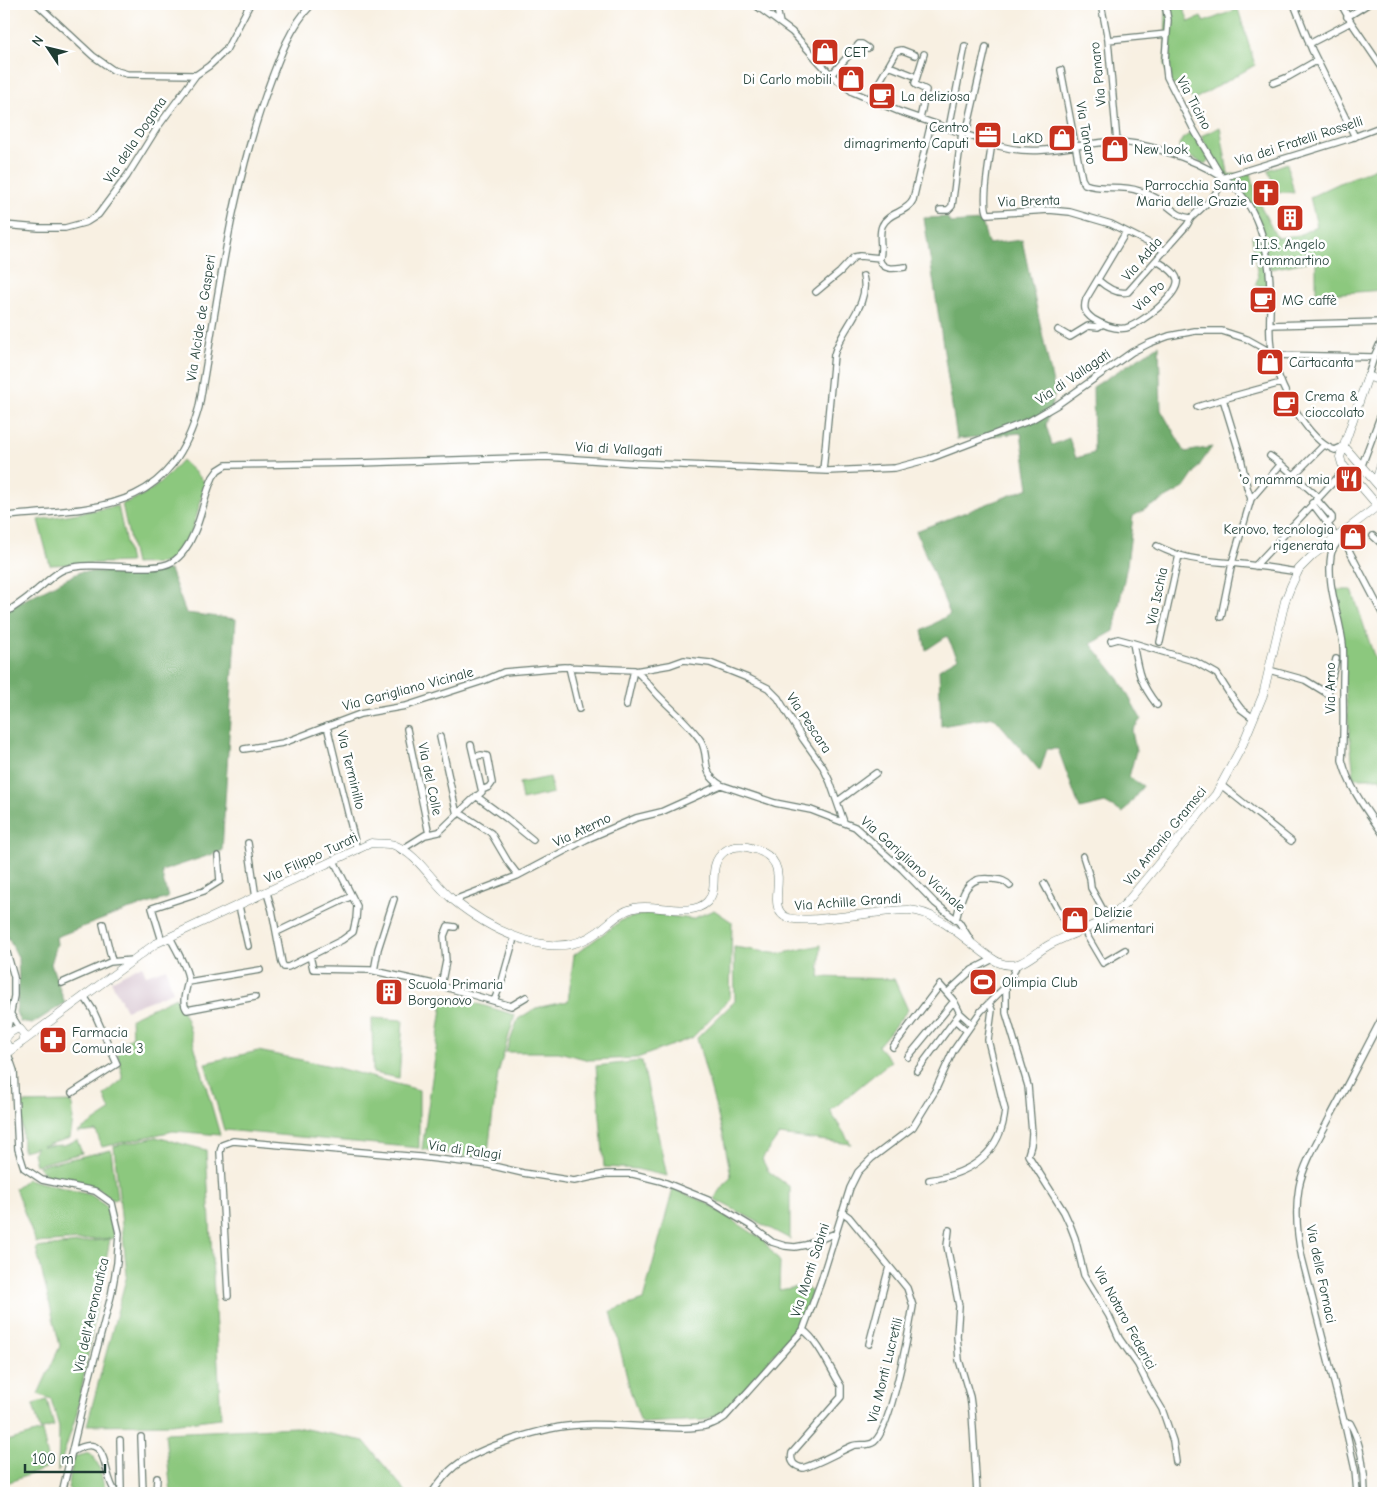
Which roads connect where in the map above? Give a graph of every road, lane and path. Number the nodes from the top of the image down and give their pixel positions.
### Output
1 (37, 4) edge
2 (250, 4) edge
3 (312, 4) edge
4 (754, 4) edge
5 (776, 4) edge
6 (1101, 4) edge
7 (1165, 4) edge
8 (1294, 4) edge
9 (1341, 4) edge
10 (1368, 4) edge
11 (1349, 20) junction
12 (780, 23) junction
13 (1166, 34) junction
14 (1108, 40) junction
15 (1309, 44) junction
16 (965, 46) dead end
17 (986, 47) dead end
18 (868, 48) dead end
19 (924, 54) dead end
20 (915, 55) dead end
21 (1316, 61) junction
22 (888, 66) junction
23 (1383, 69) edge
24 (1061, 70) dead end
25 (196, 75) junction
26 (912, 75) dead end
27 (830, 76) junction
28 (1273, 82) dead end
29 (869, 100) junction
30 (920, 119) junction
31 (931, 123) junction
32 (1383, 126) edge
33 (949, 128) junction
34 (964, 133) junction
35 (1355, 137) junction
36 (1117, 142) junction
37 (992, 143) junction
38 (1076, 146) junction
39 (1222, 178) junction
40 (940, 210) dead end
41 (1191, 218) junction
42 (4, 225) edge
43 (1126, 232) junction
44 (1165, 251) junction
45 (880, 259) junction
46 (1157, 261) junction
47 (905, 267) dead end
48 (878, 268) dead end
49 (862, 276) dead end
50 (1098, 280) junction
51 (816, 292) dead end
52 (1383, 322) edge
53 (1103, 324) junction
54 (1270, 325) junction
55 (1058, 330) dead end
56 (1383, 337) edge
57 (1272, 354) junction
58 (1374, 357) junction
59 (1368, 376) junction
60 (1281, 382) junction
61 (1383, 382) edge
62 (1223, 399) junction
63 (1197, 407) dead end
64 (1383, 409) edge
65 (1324, 445) junction
66 (1344, 446) junction
67 (1270, 456) dead end
68 (1383, 459) edge
69 (1281, 464) junction
70 (1362, 465) junction
71 (1381, 470) edge
72 (823, 471) junction
73 (1294, 475) junction
74 (1338, 477) tunnel mouth
75 (1376, 481) junction
76 (1383, 490) edge
77 (1251, 499) junction
78 (1315, 500) junction
79 (1381, 504) edge
80 (4, 516) edge
81 (1373, 536) dead end
82 (1339, 537) junction
83 (1383, 545) edge
84 (1157, 546) dead end
85 (1179, 555) junction
86 (1232, 563) junction
87 (1255, 566) junction
88 (1298, 572) junction
89 (4, 614) edge
90 (1383, 615) edge
91 (1221, 616) dead end
92 (1111, 641) dead end
93 (1160, 642) dead end
94 (1132, 643) junction
95 (1336, 659) dead end
96 (569, 667) junction
97 (1269, 670) junction
98 (634, 671) junction
99 (626, 706) dead end
100 (1157, 706) dead end
101 (578, 709) dead end
102 (1253, 718) junction
103 (327, 726) junction
104 (407, 729) dead end
105 (440, 737) dead end
106 (471, 745) dead end
107 (244, 749) dead end
108 (474, 757) junction
109 (876, 773) dead end
110 (721, 785) junction
111 (1221, 785) junction
112 (482, 790) junction
113 (476, 796) junction
114 (838, 801) junction
115 (459, 814) junction
116 (844, 822) junction
117 (429, 834) junction
118 (1383, 834) edge
119 (532, 840) dead end
120 (1291, 841) dead end
121 (248, 843) dead end
122 (357, 850) junction
123 (401, 850) junction
124 (218, 856) dead end
125 (1082, 856) dead end
126 (334, 861) junction
127 (774, 861) joint
128 (518, 875) junction
129 (1044, 884) dead end
130 (1010, 886) dead end
131 (267, 893) junction
132 (352, 896) junction
133 (256, 898) junction
134 (394, 899) dead end
135 (454, 900) junction
136 (239, 906) junction
137 (1108, 918) junction
138 (956, 920) junction
139 (103, 924) dead end
140 (455, 927) dead end
141 (1083, 929) junction
142 (277, 932) junction
143 (1072, 934) junction
144 (170, 937) junction
145 (162, 941) junction
146 (4, 942) edge
147 (513, 942) dead end
148 (973, 945) junction
149 (248, 946) dead end
150 (1125, 950) dead end
151 (310, 956) junction
152 (993, 959) junction
153 (132, 960) junction
154 (112, 962) junction
155 (1016, 966) junction
156 (260, 970) dead end
157 (374, 971) junction
158 (188, 982) junction
159 (62, 983) dead end
160 (441, 986) junction
161 (1006, 986) junction
162 (948, 992) junction
163 (84, 996) junction
164 (526, 996) dead end
165 (255, 997) dead end
166 (954, 1000) junction
167 (494, 1001) junction
168 (989, 1003) junction
169 (10, 1013) junction
170 (960, 1014) junction
171 (1383, 1016) edge
172 (955, 1020) junction
173 (49, 1023) junction
174 (972, 1024) junction
175 (21, 1030) junction
176 (967, 1031) junction
177 (5, 1042) edge
178 (19, 1044) junction
179 (893, 1047) dead end
180 (6, 1054) edge
181 (908, 1057) dead end
182 (917, 1071) dead end
183 (72, 1093) dead end
184 (929, 1180) dead end
185 (842, 1212) junction
186 (949, 1230) dead end
187 (836, 1233) junction
188 (889, 1267) junction
189 (228, 1296) dead end
190 (803, 1330) junction
191 (869, 1344) dead end
192 (1344, 1422) junction
193 (76, 1434) junction
194 (141, 1436) dead end
195 (120, 1440) dead end
196 (84, 1445) junction
197 (72, 1452) junction
198 (1176, 1462) dead end
199 (157, 1478) dead end
200 (62, 1493) edge
201 (118, 1493) edge
202 (143, 1493) edge
203 (156, 1493) edge
204 (432, 1493) edge
205 (977, 1493) edge
206 (1357, 1493) edge
207 (1365, 1493) edge

1 - 25 street
2 - 25 street, Via della Dogana
3 - 80 street, Via Alcide de Gasperi
4 - 12 street
5 - 12 street
6 - 14 street, Via Panaro
7 - 13 street, Via Ticino
8 - 15 street
9 - 11 street
10 - 11 street
11 - 15 street
11 - 23 street
12 - 27 street
13 - 14 street
13 - 39 street, Via Ticino
14 - 36 street, Via Panaro
15 - 21 street
16 - 33 street
17 - 34 street
18 - 27 street
19 - 30 street
20 - 22 street
21 - 28 street
21 - 35 street
22 - 26 street
22 - 29 street
24 - 38 street, Via Tanaro
25 - 42 street, Via della Dogana
27 - 29 street
29 - 30 street
30 - 31 street
31 - 33 street
31 - 45 street
32 - 35 street, Via dei Fratelli Rosselli
33 - 34 street
34 - 37 street
34 - 40 street
35 - 39 street, Via dei Fratelli Rosselli
36 - 38 street
36 - 39 street
37 - 38 street
37 - 43 street, Via Brenta
38 - 41 street, Via Tanaro
39 - 41 street
39 - 54 street
41 - 44 street, Via Adda
43 - 44 street, Via Brenta
43 - 50 street, Via Adda
44 - 46 street, Via Adda
45 - 47 street
45 - 48 street
45 - 51 street
46 - 50 street, Via Adda
46 - 53 street, Via Po
49 - 72 street
50 - 53 street
52 - 54 street
53 - 55 street
54 - 57 street
56 - 58 street
57 - 58 street
57 - 60 street
57 - 72 street, Via di Vallagati
58 - 59 street
59 - 61 main road
59 - 66 main road
60 - 62 street
60 - 65 street
62 - 63 street
62 - 77 street
64 - 70 street
65 - 66 street
65 - 73 street
66 - 70 main road
66 - 79 main road
67 - 69 street
68 - 71 main road
69 - 73 street
69 - 77 street
70 - 75 main road
71 - 75 main road
72 - 89 street, Via di Vallagati
73 - 78 street
74 - 78 street
75 - 76 main road
77 - 86 street
78 - 82 street
78 - 87 street
79 - 82 main road, Via Antonio Gramsci
81 - 83 street
82 - 88 main road, Via Antonio Gramsci
82 - 90 street
82 - 118 street, Via Arno
84 - 85 street, Via Ischia
85 - 86 street, Via Ischia
85 - 93 street, Via Ischia
86 - 87 street, Via Ischia
86 - 91 street
87 - 88 street, Via Ischia
88 - 97 main road, Via Antonio Gramsci
92 - 94 street
94 - 100 street
94 - 102 street
95 - 97 street
96 - 98 street, Via Garigliano Vicinale
96 - 101 street
96 - 103 street, Via Garigliano Vicinale
97 - 102 main road, Via Antonio Gramsci
98 - 99 street
98 - 110 street
98 - 114 street, Via Pescara
102 - 111 main road, Via Antonio Gramsci
103 - 107 street, Via Garigliano Vicinale
103 - 122 street, Via Terminillo
104 - 117 street, Via del Colle
105 - 115 street
106 - 108 street
108 - 112 street
108 - 112 street
109 - 114 street
110 - 116 street, Via Garigliano Vicinale
110 - 128 street, Via Aterno
111 - 120 street
111 - 137 main road, Via Antonio Gramsci
112 - 113 street
113 - 115 street
113 - 119 street
114 - 116 street, Via Pescara
115 - 117 street
115 - 128 street
116 - 138 street, Via Garigliano Vicinale
117 - 123 street
121 - 133 street
122 - 123 main road, Via Filippo Turati
122 - 126 main road, Via Filippo Turati
123 - 135 main road, Via Filippo Turati
124 - 145 street
125 - 137 street
126 - 131 main road, Via Filippo Turati
126 - 132 street
127 - 135 main road, Via Filippo Turati
127 - 148 main road, Via Achille Grandi
128 - 135 street, Via Aterno
129 - 143 street
130 - 138 street
131 - 133 main road, Via Filippo Turati
131 - 142 street
132 - 142 street
132 - 151 street
133 - 136 main road, Via Filippo Turati
134 - 157 street
136 - 144 main road, Via Filippo Turati
136 - 149 street
137 - 141 main road, Via Antonio Gramsci
138 - 148 street, Via Garigliano Vicinale
139 - 154 street
140 - 160 street
141 - 143 main road, Via Antonio Gramsci
141 - 150 street
142 - 151 street
143 - 155 main road, Via Antonio Gramsci
144 - 145 main road, Via Filippo Turati
144 - 158 street
145 - 153 main road, Via Filippo Turati
146 - 169 street
147 - 167 street
148 - 152 main road, Via Achille Grandi
151 - 157 street
152 - 155 main road, Via Achille Grandi
152 - 162 street
153 - 154 street
153 - 163 main road, Via Filippo Turati
154 - 159 street
155 - 161 street, Via Monti Sabini
156 - 158 street
157 - 160 street
158 - 165 street
160 - 167 street
161 - 168 street, Via Monti Sabini
161 - 198 street, Via Notaro Federici
162 - 166 street
162 - 179 street
163 - 173 main road, Via Filippo Turati
163 - 183 street
164 - 167 street
166 - 170 street
166 - 181 street
168 - 174 street, Via Monti Sabini
168 - 184 street
169 - 175 street
169 - 177 street
170 - 172 street
170 - 174 street
171 - 192 street, Via delle Fornaci
172 - 176 street
172 - 182 street
173 - 175 main road, Via Filippo Turati
173 - 178 main road, Via Filippo Turati
174 - 176 street, Via Monti Sabini
175 - 177 main road, Via Filippo Turati
175 - 178 main road
176 - 185 street, Via Monti Sabini
177 - 178 main road
177 - 180 street, Via dell'Aeronautica
178 - 180 main road, Via Filippo Turati
180 - 193 street, Via dell'Aeronautica
185 - 187 street, Via Monti Sabini
185 - 188 street, Via Monti Lucretili
186 - 205 street
187 - 189 street, Via di Palagi
187 - 190 street, Via Monti Sabini
188 - 190 street, Via Monti Lucretili
188 - 191 street, Via Monti Lucretili
190 - 204 street, Via Monti Sabini
192 - 206 street, Via delle Fornaci
192 - 207 street
193 - 196 street
193 - 197 street, Via dell'Aeronautica
194 - 202 street
195 - 201 street
196 - 197 street
196 - 201 street
197 - 200 street, Via dell'Aeronautica
199 - 203 street

